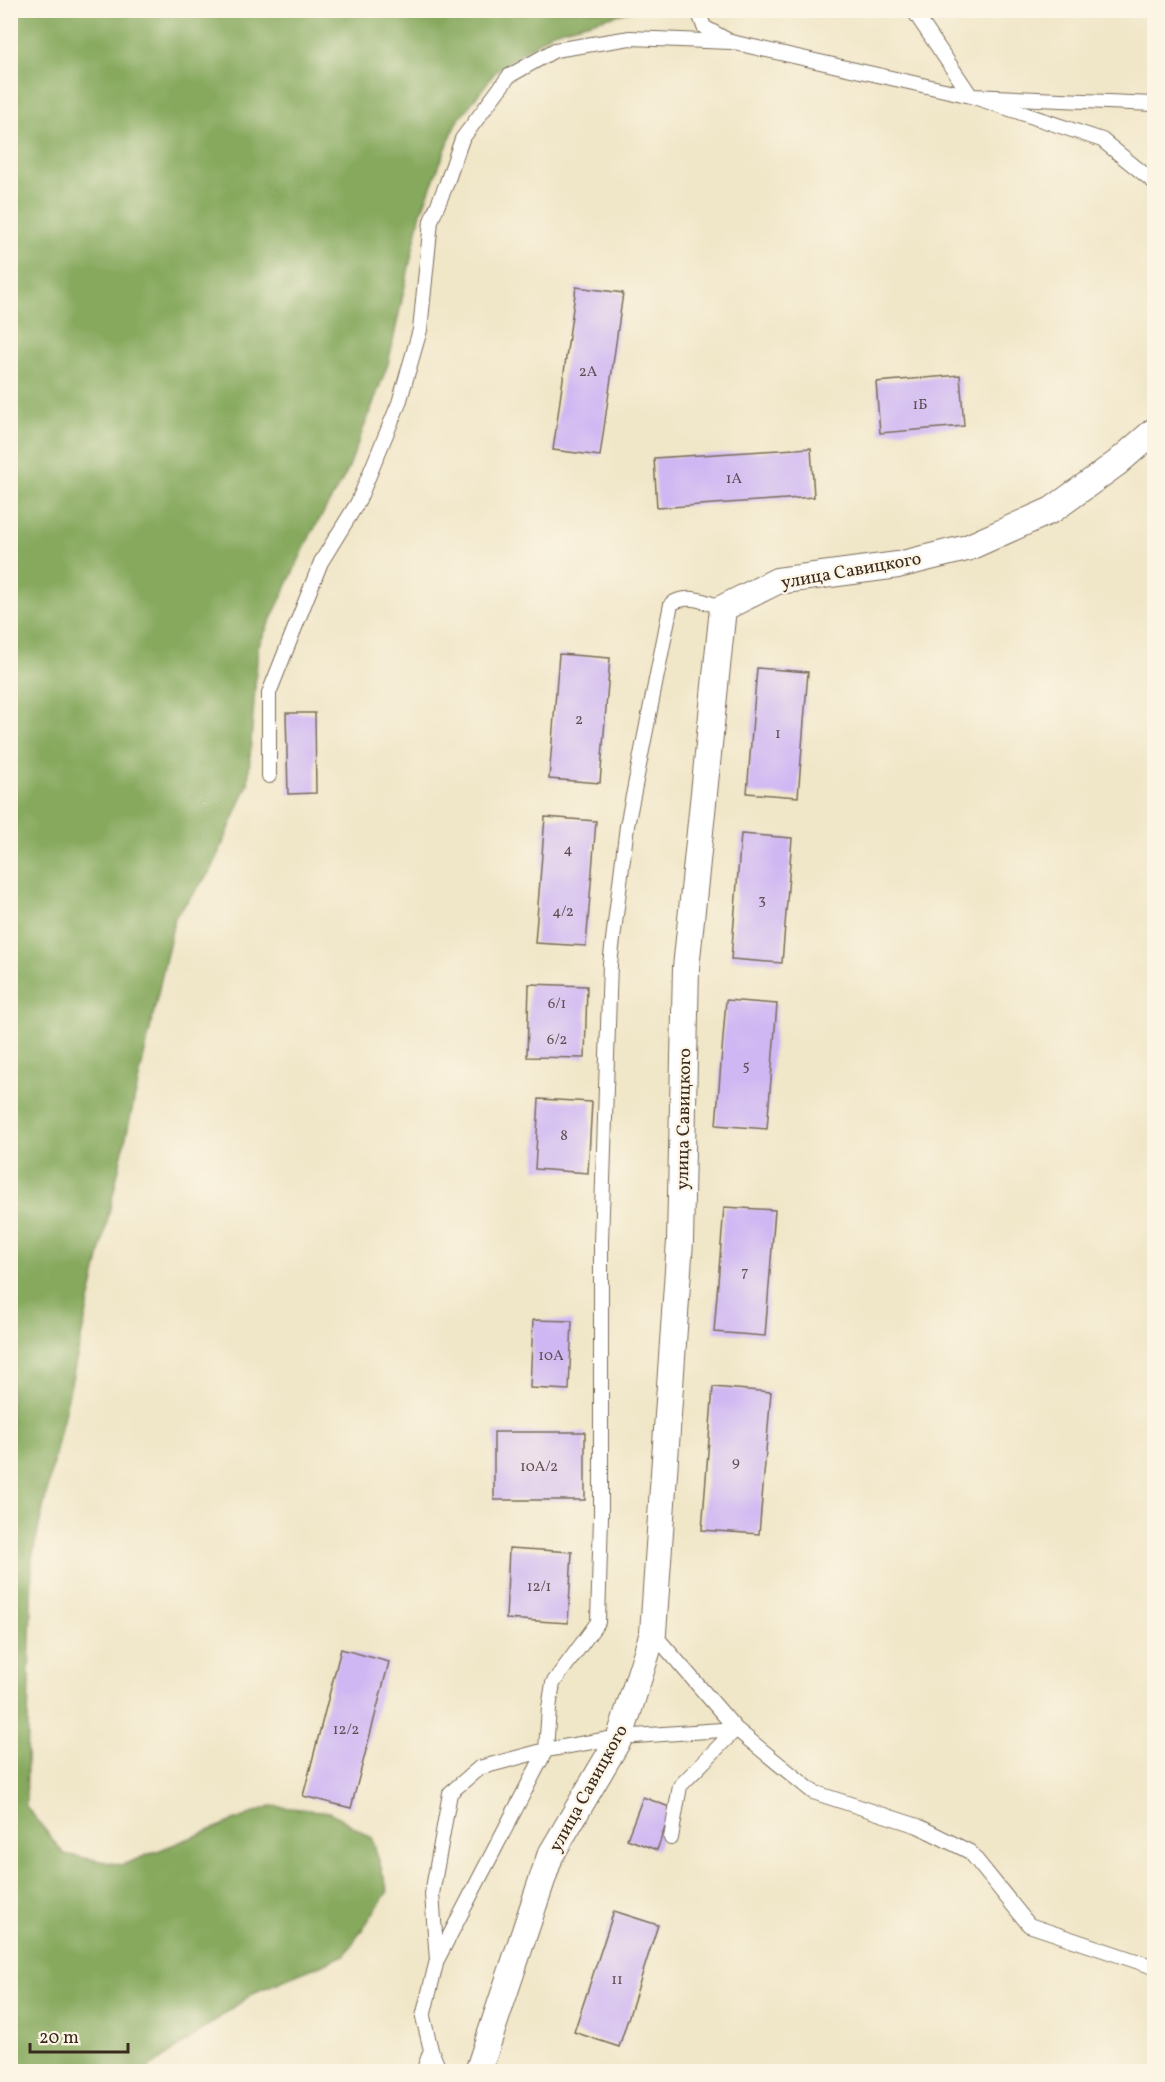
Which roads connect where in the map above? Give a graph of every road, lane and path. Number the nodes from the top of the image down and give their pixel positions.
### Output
1 (698, 10) edge
2 (913, 10) edge
3 (731, 42) junction
4 (972, 96) junction
5 (1155, 104) edge
6 (1155, 182) edge
7 (1155, 431) edge
8 (723, 608) junction
9 (268, 776) dead end
10 (652, 1633) junction
11 (736, 1729) junction
12 (620, 1737) junction
13 (546, 1750) junction
14 (671, 1838) dead end
15 (436, 1960) junction
16 (1155, 1967) edge
17 (431, 2050) junction
18 (423, 2072) edge
19 (440, 2072) edge
20 (478, 2072) edge

1 - 3 lane
2 - 4 lane
3 - 4 lane
3 - 9 lane
4 - 5 lane
4 - 6 lane
7 - 8 street, улица Савицкого
8 - 10 street, улица Савицкого
8 - 13 lane
10 - 11 lane
10 - 12 street, улица Савицкого
11 - 12 lane
11 - 14 lane
11 - 16 lane
12 - 13 lane
12 - 20 street, улица Савицкого
13 - 15 lane
13 - 15 lane
15 - 17 lane
17 - 18 lane
17 - 19 lane

